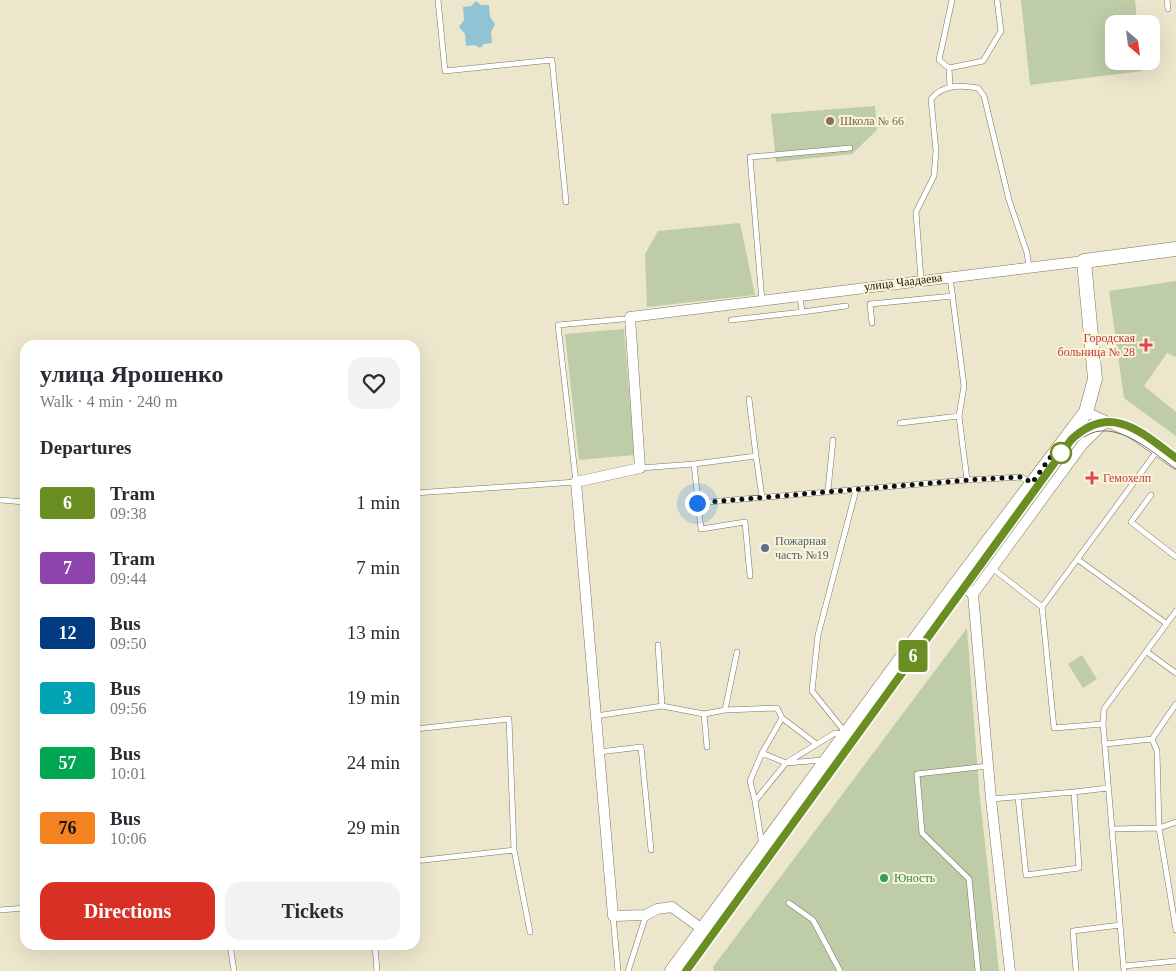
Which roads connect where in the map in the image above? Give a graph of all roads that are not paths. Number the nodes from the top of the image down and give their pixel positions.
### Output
1 (438, 0) edge
2 (952, 0) edge
3 (997, 0) edge
4 (1167, 0) edge
5 (1168, 9) dead end
6 (949, 68) junction
7 (950, 87) junction
8 (850, 148) dead end
9 (566, 202) dead end
10 (1176, 249) edge
11 (1084, 261) junction
12 (1029, 268) junction
13 (950, 277) junction
14 (921, 280) junction
15 (800, 296) junction
16 (953, 296) junction
17 (762, 301) junction
18 (846, 306) dead end
19 (802, 312) junction
20 (627, 318) junction
21 (731, 320) dead end
22 (872, 323) dead end
23 (749, 399) dead end
24 (1086, 412) junction
25 (959, 416) junction
26 (1105, 422) junction
27 (900, 424) dead end
28 (833, 440) dead end
29 (1157, 451) junction
30 (756, 456) junction
31 (694, 464) junction
32 (1176, 464) edge
33 (640, 468) junction
34 (968, 480) junction
35 (576, 482) junction
36 (1032, 483) junction
37 (828, 490) junction
38 (856, 490) junction
39 (420, 493) edge
40 (1150, 495) dead end
41 (762, 496) junction
42 (0, 500) edge
43 (20, 502) edge
44 (697, 503) junction
45 (1176, 557) edge
46 (1077, 559) junction
47 (992, 568) junction
48 (750, 576) dead end
49 (957, 583) junction
50 (973, 594) junction
51 (1042, 607) junction
52 (1176, 612) edge
53 (1167, 624) junction
54 (658, 645) dead end
55 (737, 652) dead end
56 (1147, 652) junction
57 (1176, 673) edge
58 (1176, 704) edge
59 (662, 706) junction
60 (725, 710) junction
61 (704, 714) junction
62 (596, 716) junction
63 (782, 718) junction
64 (1103, 724) junction
65 (420, 728) edge
66 (846, 734) junction
67 (1152, 739) junction
68 (815, 743) junction
69 (1105, 744) junction
70 (707, 747) dead end
71 (599, 752) junction
72 (762, 753) junction
73 (826, 759) junction
74 (786, 763) junction
75 (988, 766) junction
76 (1108, 788) junction
77 (1074, 792) junction
78 (1018, 797) junction
79 (991, 799) junction
80 (755, 801) junction
81 (1176, 822) edge
82 (1158, 828) junction
83 (1112, 829) junction
84 (763, 849) junction
85 (514, 850) junction
86 (651, 850) dead end
87 (420, 860) edge
88 (789, 903) dead end
89 (20, 908) edge
90 (0, 910) edge
91 (646, 915) junction
92 (613, 916) junction
93 (1120, 925) junction
94 (702, 930) junction
95 (1176, 930) edge
96 (530, 932) dead end
97 (231, 950) edge
98 (375, 950) edge
99 (1176, 961) edge
100 (1124, 968) edge
101 (234, 971) edge
102 (377, 971) edge
103 (618, 971) edge
104 (628, 971) edge
105 (672, 971) edge
106 (840, 971) edge
107 (978, 971) edge
108 (1010, 971) edge
109 (1076, 971) edge

1 - 9 lane
2 - 6 lane
3 - 6 lane
4 - 5 lane
6 - 7 lane
7 - 12 lane
7 - 14 lane
8 - 17 lane
10 - 11 street, улица Чаадаева
11 - 12 street, улица Чаадаева
11 - 24 street
12 - 13 street, улица Чаадаева
13 - 14 street, улица Чаадаева
13 - 16 lane
14 - 15 street, улица Чаадаева
15 - 17 street, улица Чаадаева
15 - 19 lane
16 - 22 lane
16 - 25 lane
17 - 20 street, улица Чаадаева
18 - 19 lane
19 - 21 lane
20 - 33 street
20 - 35 lane
23 - 30 lane
24 - 26 street
24 - 36 street
25 - 27 lane
25 - 34 lane
26 - 29 street
26 - 47 street
28 - 37 lane
29 - 32 street
29 - 46 lane
30 - 31 lane
30 - 41 lane
31 - 33 lane
31 - 44 lane
33 - 35 street
34 - 36 lane
34 - 38 lane
35 - 39 lane
35 - 62 street
36 - 49 street
37 - 38 lane
37 - 41 lane
38 - 66 lane
40 - 45 lane
41 - 44 lane
42 - 43 lane
44 - 48 lane
46 - 51 lane
46 - 53 lane
47 - 50 street
47 - 51 lane
49 - 50 street
49 - 66 street
50 - 75 street
51 - 64 lane
52 - 53 lane
53 - 56 lane
54 - 59 lane
55 - 60 lane
56 - 57 lane
56 - 64 lane
58 - 67 lane
59 - 61 lane
59 - 62 lane
60 - 61 lane
60 - 63 lane
61 - 70 lane
62 - 71 street
63 - 68 lane
63 - 72 lane
64 - 69 lane
65 - 85 lane
66 - 68 lane
66 - 73 street
67 - 69 lane
67 - 82 lane
68 - 74 lane
69 - 76 lane
71 - 86 lane
71 - 92 street
72 - 74 lane
72 - 80 lane
73 - 74 lane
73 - 84 street
74 - 80 lane
75 - 79 street
75 - 107 lane
76 - 77 lane
76 - 83 lane
77 - 78 lane
77 - 78 lane
78 - 79 lane
79 - 108 street
80 - 84 lane
81 - 82 lane
82 - 83 lane
82 - 95 lane
83 - 93 lane
84 - 94 street
85 - 87 lane
85 - 96 lane
88 - 106 lane
89 - 90 lane
91 - 92 street
91 - 94 street
91 - 104 lane
92 - 103 lane
93 - 100 lane
93 - 109 lane
94 - 105 street
97 - 101 lane
98 - 102 lane
99 - 100 lane

